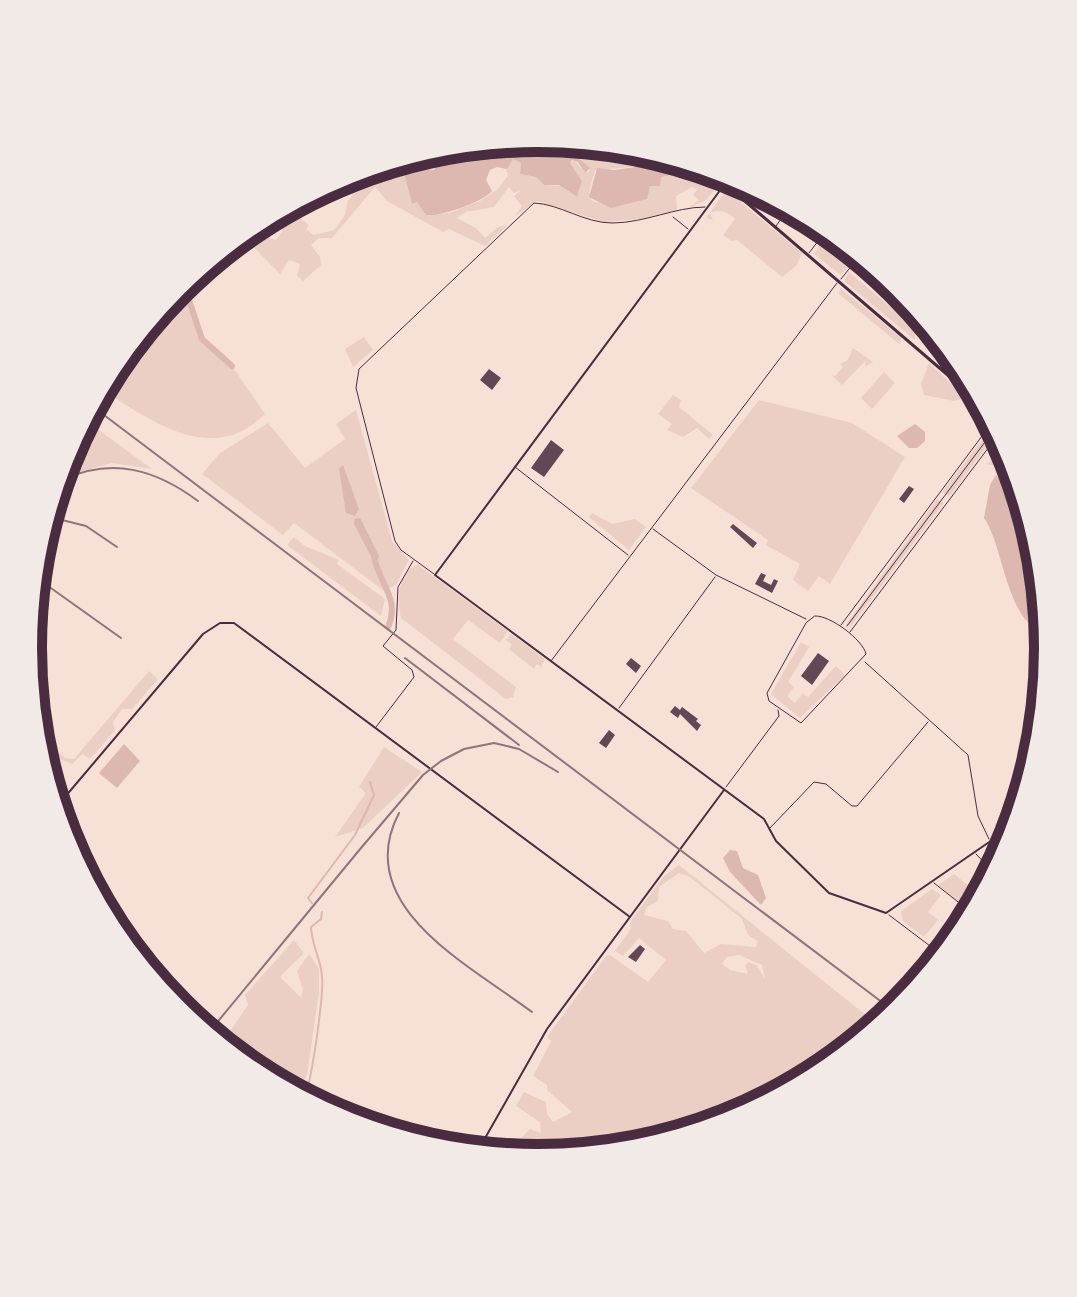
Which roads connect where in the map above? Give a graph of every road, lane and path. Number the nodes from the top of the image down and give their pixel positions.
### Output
1 (720, 187) edge
2 (736, 193) edge
3 (742, 199) joint
4 (707, 207) junction
5 (670, 215) junction
6 (783, 217) edge
7 (775, 227) junction
8 (690, 230) junction
9 (819, 240) edge
10 (808, 254) junction
11 (853, 264) edge
12 (839, 280) junction
13 (957, 383) edge
14 (985, 432) edge
15 (988, 438) edge
16 (991, 444) edge
17 (515, 467) junction
18 (939, 493) junction
19 (944, 497) junction
20 (949, 501) junction
21 (652, 528) junction
22 (630, 556) junction
23 (414, 560) junction
24 (435, 575) junction
25 (716, 575) junction
26 (809, 620) junction
27 (839, 627) junction
28 (846, 628) dead end
29 (848, 634) junction
30 (863, 660) junction
31 (551, 661) junction
32 (777, 707) junction
33 (618, 710) junction
34 (779, 716) junction
35 (790, 717) junction
36 (929, 721) junction
37 (376, 727) junction
38 (724, 789) junction
39 (65, 797) edge
40 (770, 828) junction
41 (998, 836) edge
42 (990, 841) junction
43 (974, 852) junction
44 (986, 864) edge
45 (932, 880) junction
46 (963, 905) edge
47 (886, 913) junction
48 (630, 917) junction
49 (934, 949) edge
50 (483, 1142) edge

1 - 4 street
2 - 3 main road
3 - 7 main road
4 - 5 street
4 - 8 street
5 - 8 street
5 - 23 street
6 - 7 street
7 - 10 main road
8 - 17 street
9 - 10 street
10 - 12 main road
11 - 12 street
12 - 13 main road
12 - 21 street
14 - 18 street
15 - 19 path
16 - 20 street
17 - 22 street
17 - 24 street
18 - 19 street
18 - 27 street
19 - 20 street
19 - 28 path
20 - 29 street
21 - 22 street
21 - 25 street
22 - 31 street
23 - 24 street
23 - 37 street
24 - 31 street
25 - 26 street
25 - 33 street
26 - 27 street
26 - 32 street
27 - 29 street
29 - 30 street
30 - 35 street
30 - 36 street
31 - 33 street
32 - 34 street
32 - 35 street
33 - 38 street
34 - 35 street
34 - 38 street
36 - 40 street
36 - 42 street
37 - 39 street
37 - 48 street
38 - 40 street
38 - 48 street
40 - 47 street
41 - 42 street
42 - 43 street
43 - 44 street
43 - 45 street
45 - 46 street
45 - 47 street
47 - 49 street
48 - 50 street

